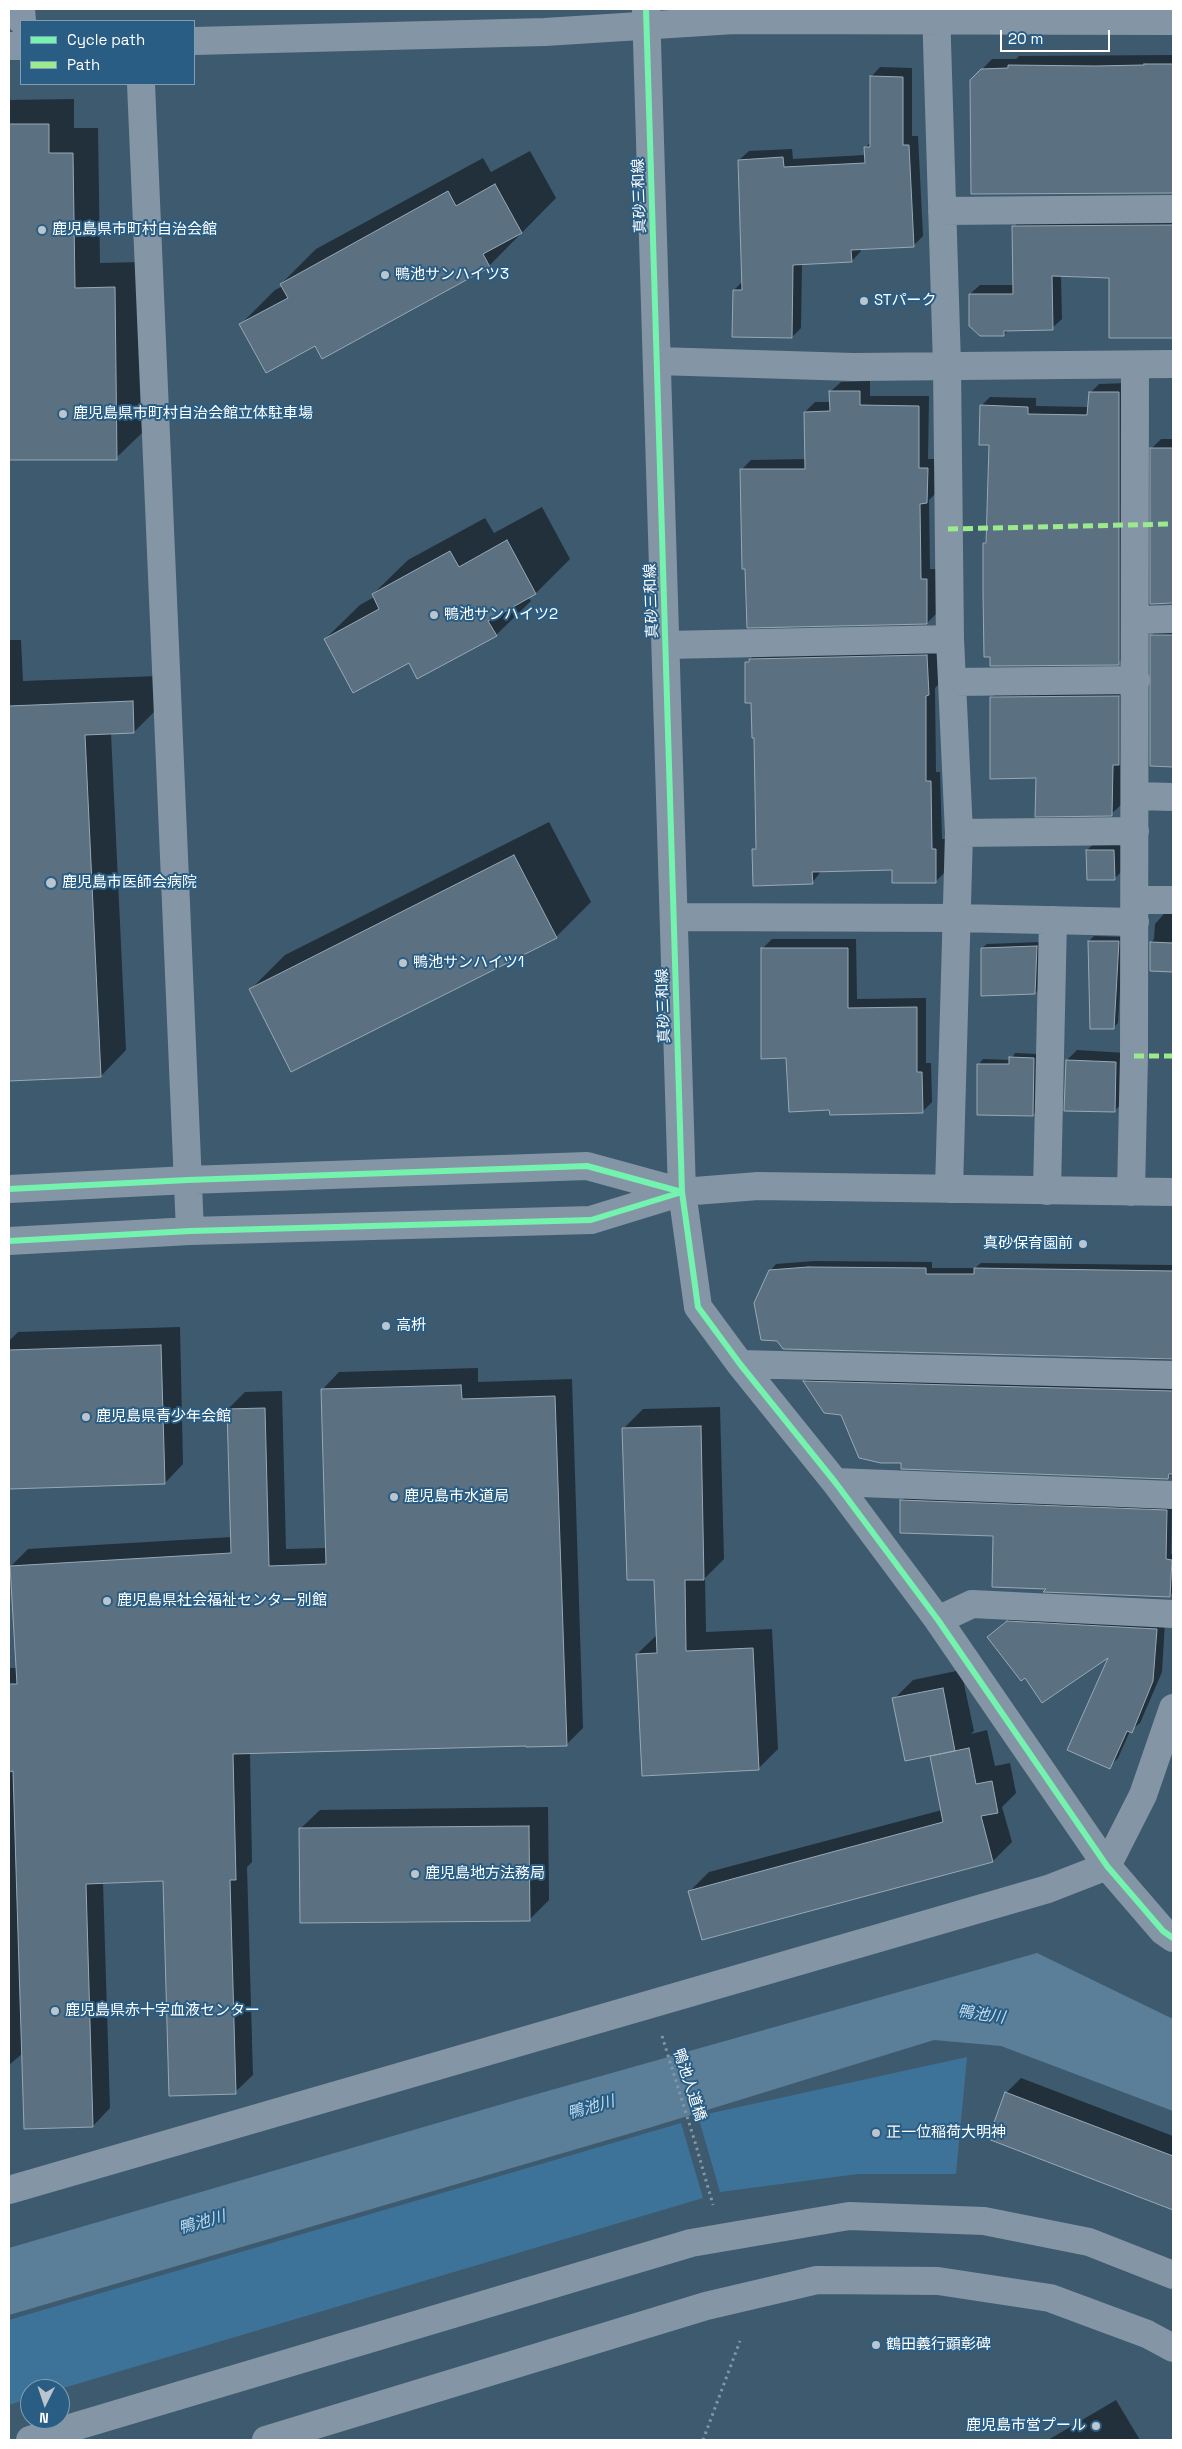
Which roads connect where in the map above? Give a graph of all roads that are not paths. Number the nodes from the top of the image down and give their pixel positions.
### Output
1 (937, 15) edge
2 (647, 17) edge
3 (1173, 21) edge
4 (195, 41) edge
5 (141, 85) edge
6 (1173, 209) edge
7 (942, 211) junction
8 (657, 361) junction
9 (1173, 364) edge
10 (947, 365) junction
11 (1135, 365) junction
12 (1173, 619) edge
13 (1136, 620) junction
14 (950, 639) junction
15 (666, 645) junction
16 (1136, 680) junction
17 (953, 682) junction
18 (1135, 796) junction
19 (1173, 796) edge
20 (959, 832) junction
21 (1136, 832) junction
22 (1173, 900) edge
23 (1135, 911) junction
24 (674, 917) junction
25 (957, 918) junction
26 (1054, 920) junction
27 (188, 1180) junction
28 (9, 1189) edge
29 (949, 1189) junction
30 (1046, 1190) junction
31 (682, 1192) junction
32 (1131, 1192) junction
33 (1173, 1192) edge
34 (190, 1231) junction
35 (9, 1241) edge
36 (740, 1364) junction
37 (1173, 1375) edge
38 (835, 1482) junction
39 (1173, 1495) edge
40 (1173, 1614) edge
41 (938, 1620) junction
42 (1173, 1708) edge
43 (1107, 1866) junction
44 (1173, 1938) edge
45 (9, 2190) edge
46 (1173, 2275) edge
47 (1173, 2348) edge
48 (30, 2440) edge
49 (266, 2440) edge

1 - 2 street
1 - 3 street
1 - 7 street
2 - 4 street
2 - 8 street, 真砂三和線
5 - 27 street
6 - 7 street
7 - 10 street
8 - 10 street
8 - 15 street, 真砂三和線
9 - 11 street
10 - 11 street
10 - 14 street
11 - 13 street
12 - 13 street
13 - 16 street
14 - 15 street
14 - 17 street
15 - 24 street, 真砂三和線
16 - 17 street
16 - 18 street
17 - 20 street
18 - 19 street
18 - 21 street
20 - 21 street
20 - 25 street
21 - 23 street
22 - 23 street
23 - 26 street
23 - 32 street
24 - 25 street
24 - 31 street, 真砂三和線
25 - 26 street
25 - 29 street
26 - 30 street
27 - 28 street
27 - 31 street
27 - 34 street
29 - 30 street
29 - 31 street
30 - 32 street
31 - 34 street
31 - 36 street, 真砂三和線
32 - 33 street
34 - 35 street
36 - 37 street
36 - 38 street, 真砂三和線
38 - 39 street
38 - 41 street, 真砂三和線
40 - 41 street
41 - 43 street, 真砂三和線
42 - 43 street
43 - 44 street, 真砂三和線
43 - 45 street
46 - 48 street
47 - 49 street

